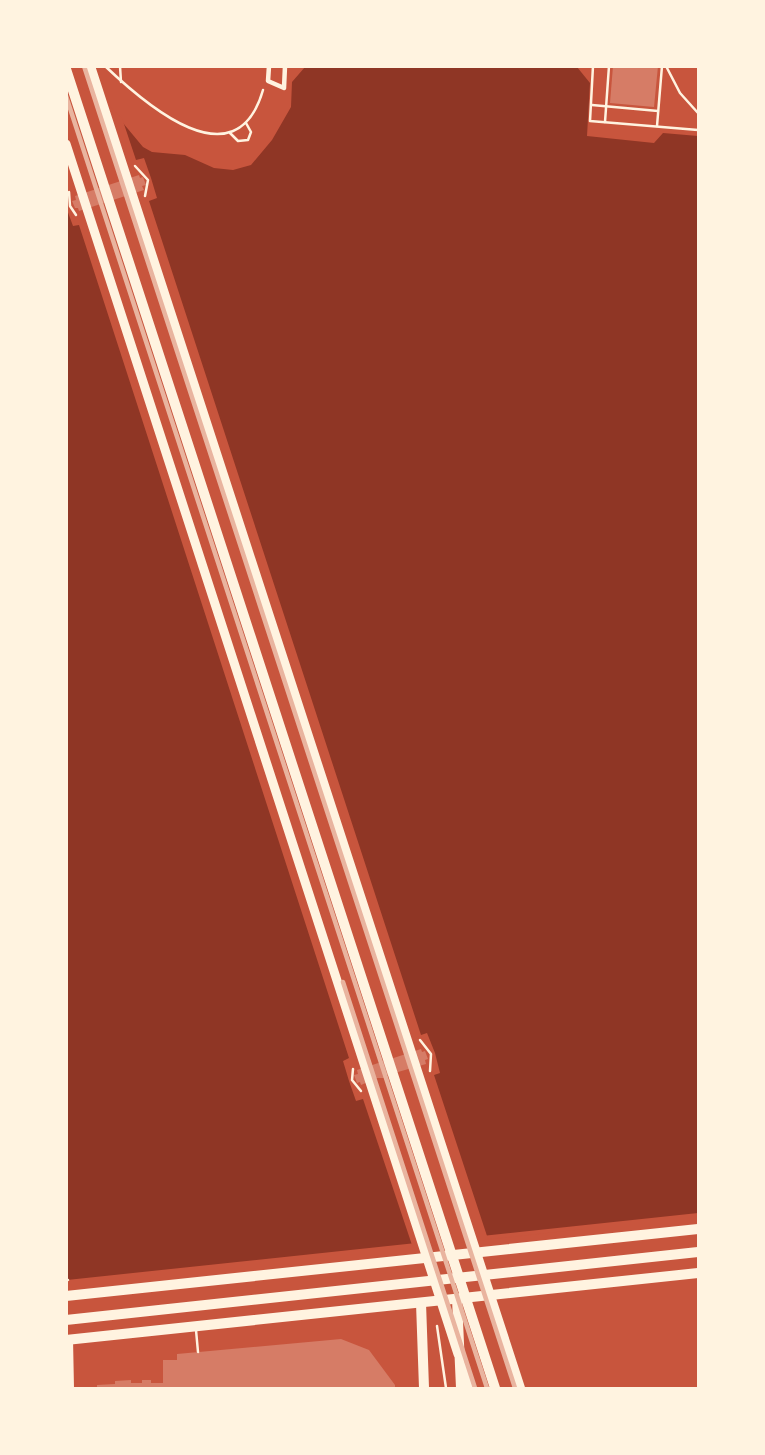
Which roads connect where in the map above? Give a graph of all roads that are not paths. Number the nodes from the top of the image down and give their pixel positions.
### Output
1 (90, 66) edge
2 (269, 66) edge
3 (285, 66) edge
4 (66, 69) edge
5 (66, 144) edge
6 (698, 1229) edge
7 (698, 1252) edge
8 (698, 1273) edge
9 (66, 1296) edge
10 (457, 1299) junction
11 (421, 1303) junction
12 (66, 1320) edge
13 (196, 1326) junction
14 (68, 1340) edge
15 (198, 1352) dead end
16 (71, 1388) edge
17 (424, 1388) edge
18 (461, 1388) edge
19 (469, 1388) edge
20 (495, 1388) edge
21 (520, 1388) edge

1 - 21 main road
2 - 3 street
4 - 20 main road
5 - 19 main road
6 - 9 highway
7 - 12 highway
8 - 10 main road
10 - 11 main road
10 - 18 main road
11 - 13 main road
11 - 17 main road
13 - 14 main road
13 - 15 lane
14 - 16 street

